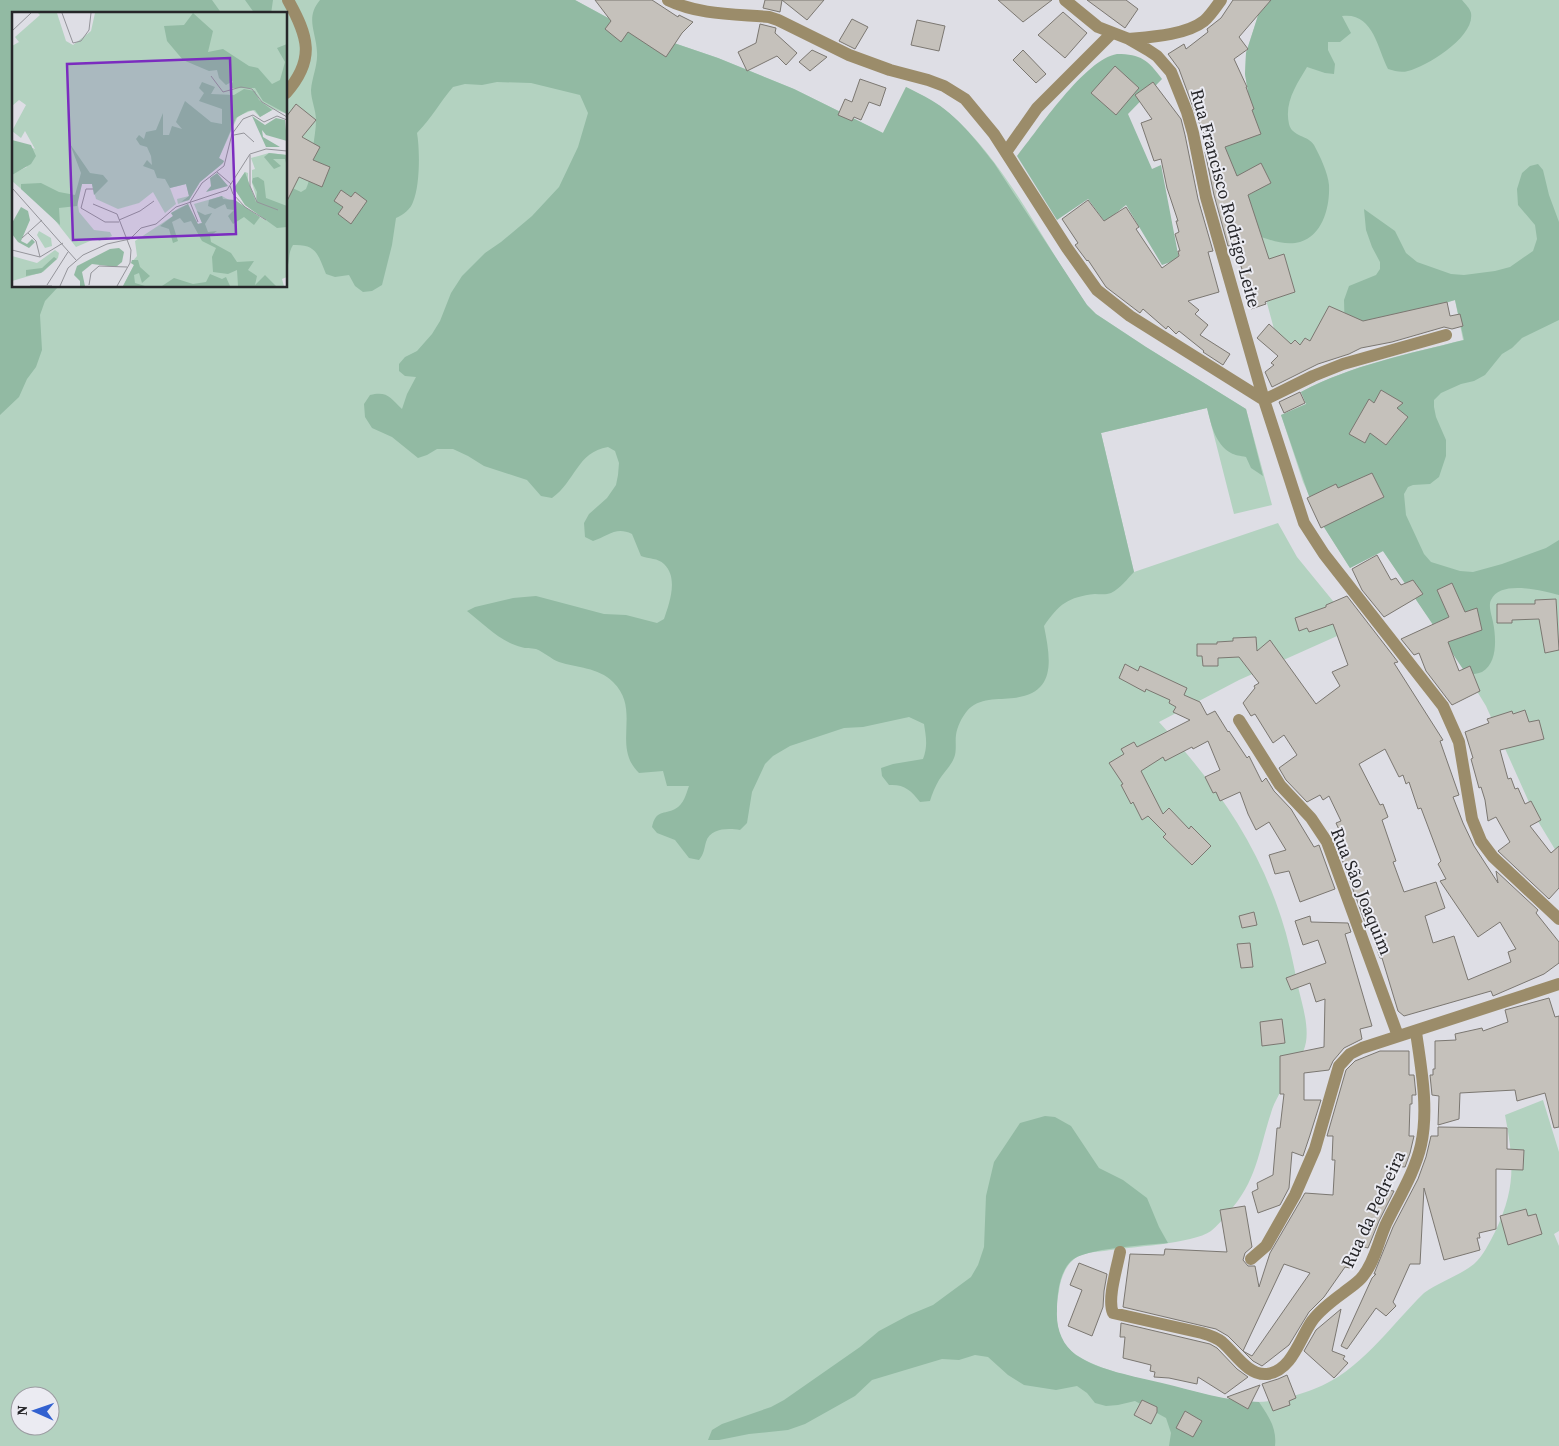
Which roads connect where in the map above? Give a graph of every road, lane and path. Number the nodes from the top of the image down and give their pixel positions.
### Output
1 (288, 0) edge
2 (668, 0) edge
3 (694, 0) edge
4 (1065, 0) edge
5 (1221, 0) edge
6 (726, 14) junction
7 (1181, 31) junction
8 (1112, 34) junction
9 (1129, 39) junction
10 (1164, 63) junction
11 (288, 90) edge
12 (1006, 152) junction
13 (1446, 335) dead end
14 (1264, 400) junction
15 (1239, 720) dead end
16 (1559, 919) edge
17 (1559, 984) edge
18 (1416, 1032) junction
19 (1398, 1036) junction
20 (1120, 1252) dead end
21 (1251, 1259) dead end

1 - 11 street
2 - 6 street
3 - 6 street
4 - 8 street, Rua Francisco Rodrigo Leite
5 - 7 street
6 - 12 street
7 - 9 street
7 - 10 street
8 - 9 street, Rua Francisco Rodrigo Leite
8 - 12 street
9 - 10 street, Rua Francisco Rodrigo Leite
10 - 14 street, Rua Francisco Rodrigo Leite
12 - 14 street
13 - 14 street
14 - 16 street, Rua Francisco Rodrigo Leite
15 - 19 street, Rua São Joaquim
17 - 18 street
18 - 19 street
18 - 20 street, Rua da Pedreira
19 - 21 street

